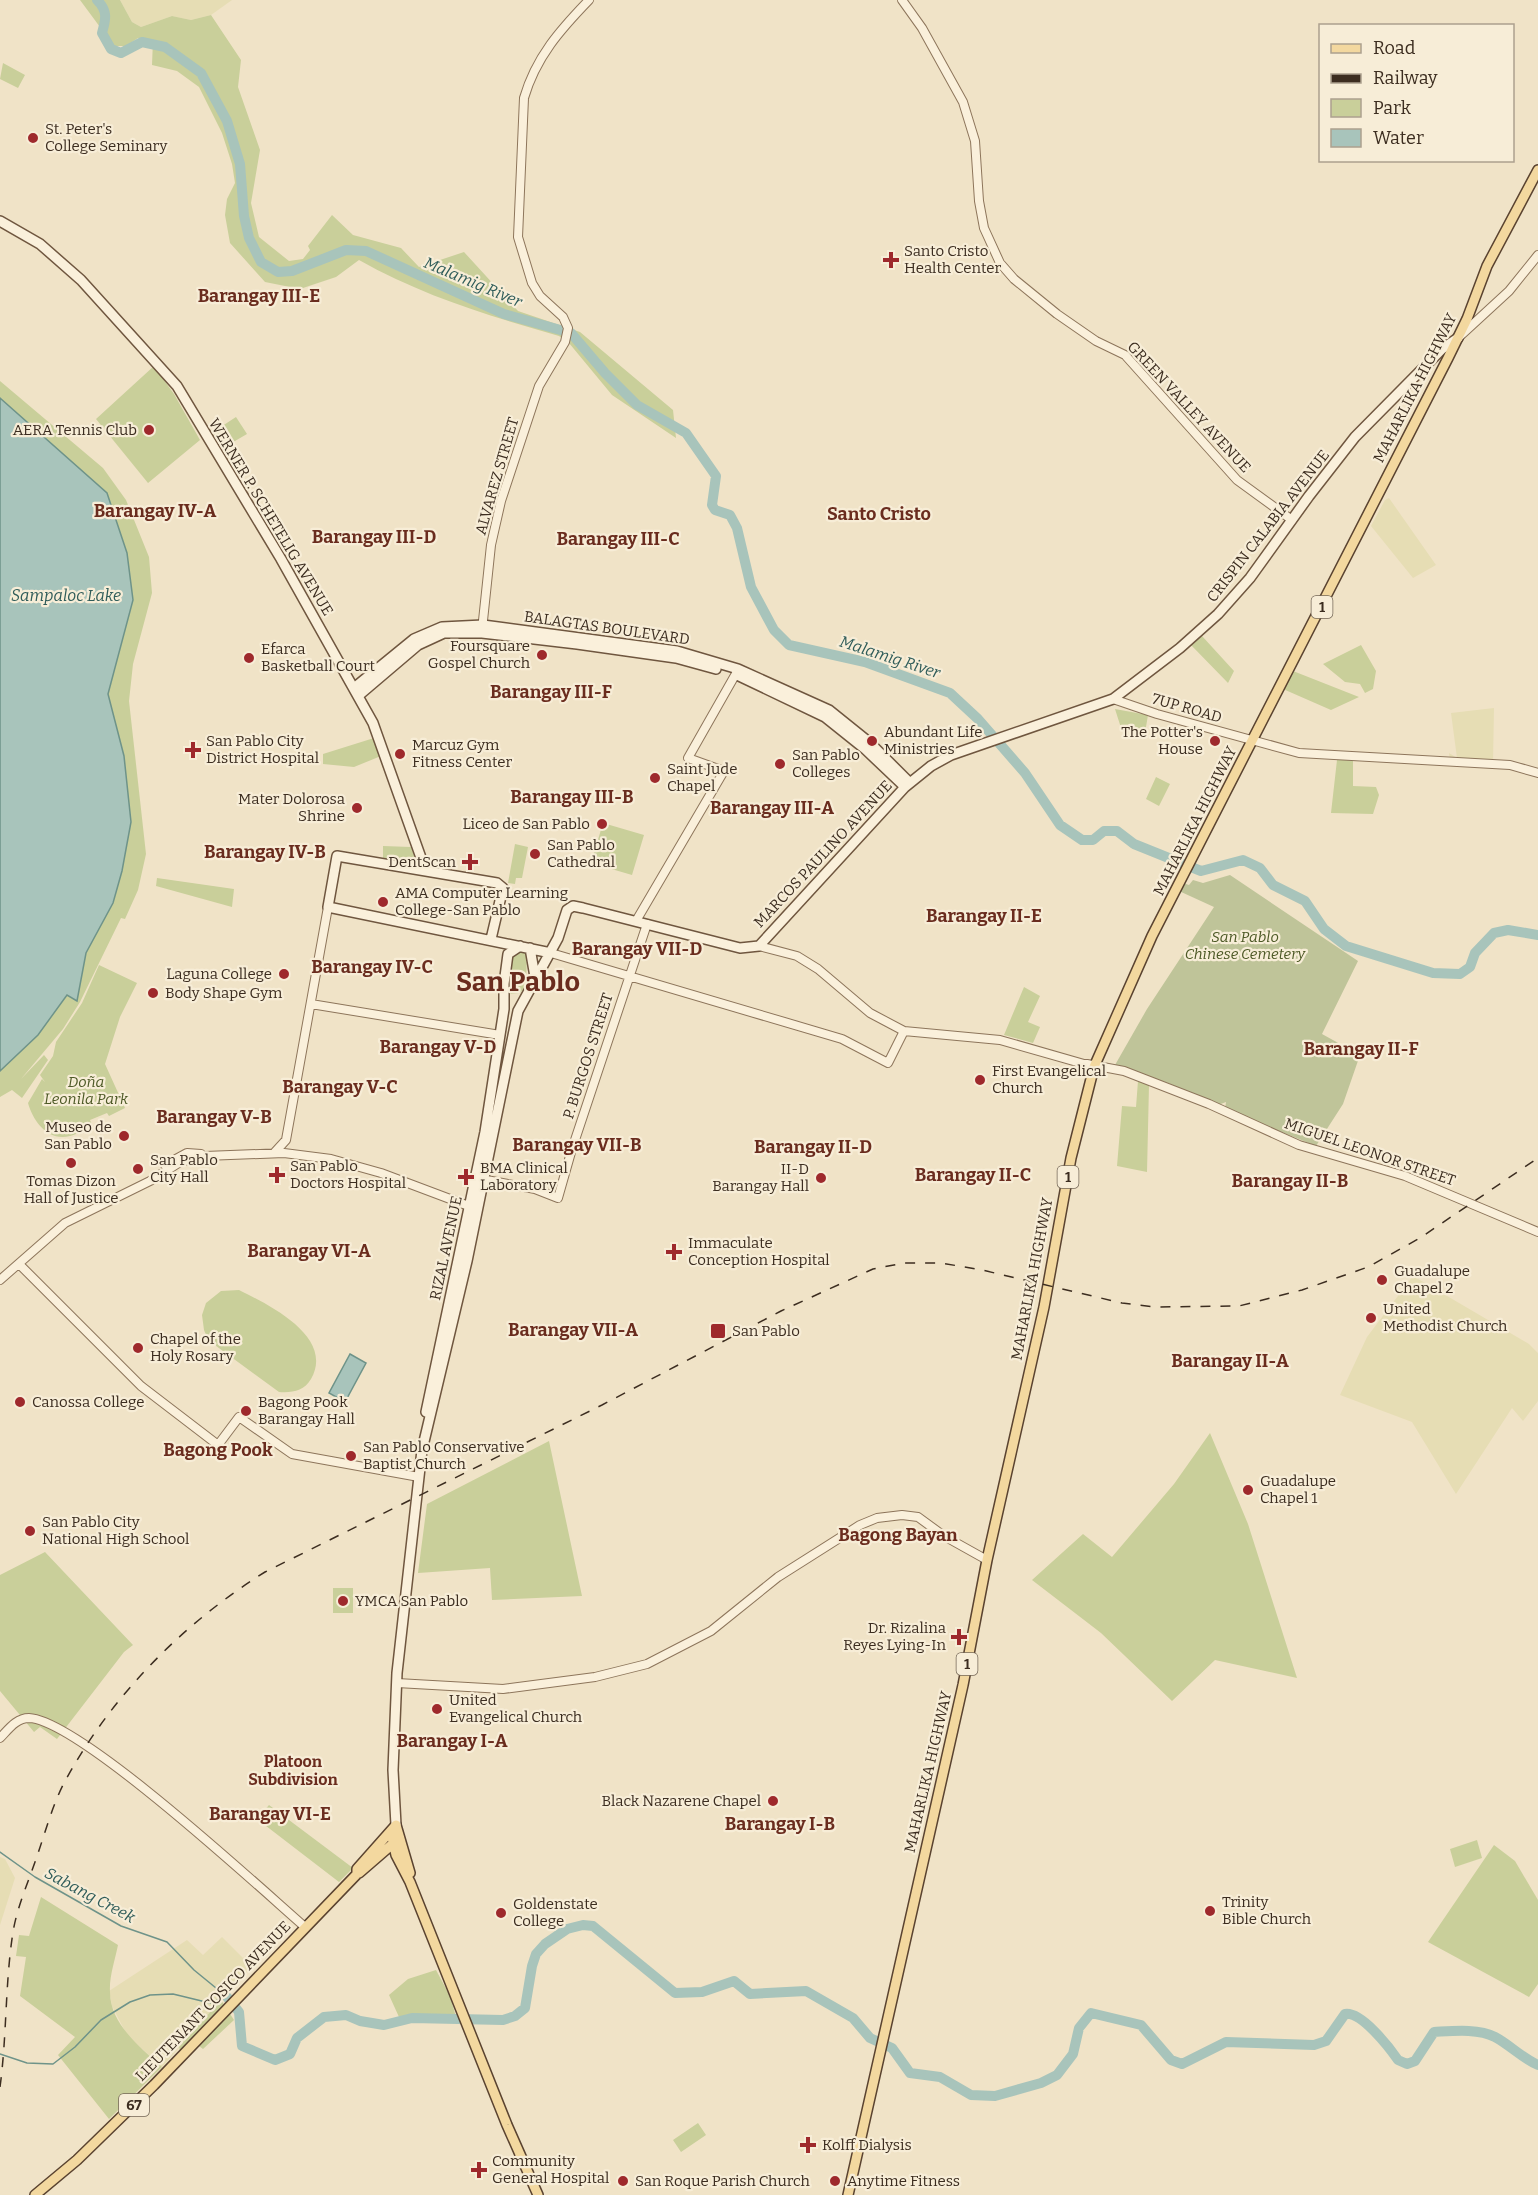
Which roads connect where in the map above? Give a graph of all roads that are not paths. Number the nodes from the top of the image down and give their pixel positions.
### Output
1 (589, 0) edge
2 (902, 0) edge
3 (1538, 170) edge
4 (0, 221) edge
5 (1538, 255) edge
6 (1458, 338) junction
7 (1292, 520) junction
8 (482, 629) junction
9 (737, 672) junction
10 (356, 692) junction
11 (1113, 699) junction
12 (1016, 733) joint
13 (1253, 740) junction
14 (1538, 773) edge
15 (907, 785) junction
16 (425, 869) junction
17 (573, 906) joint
18 (328, 907) junction
19 (636, 921) junction
20 (647, 924) junction
21 (491, 939) junction
22 (759, 946) junction
23 (525, 947) junction
24 (509, 949) junction
25 (550, 953) junction
26 (629, 975) junction
27 (535, 977) junction
28 (311, 1004) junction
29 (904, 1031) junction
30 (500, 1035) junction
31 (1092, 1065) junction
32 (286, 1140) junction
33 (275, 1152) junction
34 (295, 1153) junction
35 (480, 1179) junction
36 (474, 1208) junction
37 (1538, 1232) edge
38 (19, 1264) junction
39 (0, 1280) edge
40 (419, 1477) junction
41 (987, 1560) junction
42 (397, 1683) junction
43 (0, 1738) edge
44 (394, 1829) junction
45 (396, 1841) junction
46 (357, 1874) junction
47 (305, 1927) junction
48 (35, 2195) edge
49 (538, 2195) edge
50 (848, 2195) edge

1 - 8 street, ALVAREZ STREET
2 - 7 street, GREEN VALLEY AVENUE
3 - 6 main road, MAHARLIKA HIGHWAY / 1
4 - 10 main road, WERNER P. SCHETELIG AVENUE
5 - 6 street
6 - 7 main road, CRISPIN CALABIA AVENUE
6 - 13 main road, MAHARLIKA HIGHWAY / 1
7 - 11 main road, CRISPIN CALABIA AVENUE
8 - 9 main road, BALAGTAS BOULEVARD
8 - 10 main road, BALAGTAS BOULEVARD
9 - 15 main road, BALAGTAS BOULEVARD
9 - 19 street
10 - 16 main road, WERNER P. SCHETELIG AVENUE
11 - 12 main road, CRISPIN CALABIA AVENUE
11 - 13 street, 7UP ROAD
12 - 15 main road, MARCOS PAULINO AVENUE
13 - 14 street, 7UP ROAD
13 - 31 main road, MAHARLIKA HIGHWAY / 1
15 - 22 main road, MARCOS PAULINO AVENUE
16 - 18 main road
16 - 21 main road
17 - 19 main road, MARCOS PAULINO AVENUE
17 - 25 main road, RIZAL AVENUE
18 - 21 main road
18 - 28 street
19 - 20 main road, MARCOS PAULINO AVENUE
20 - 22 main road, MARCOS PAULINO AVENUE
20 - 26 street, P. BURGOS STREET
21 - 24 main road
22 - 29 street, MIGUEL LEONOR STREET
23 - 24 main road
23 - 25 main road
23 - 27 main road
24 - 30 main road, RIZAL AVENUE
25 - 26 street
25 - 27 main road, RIZAL AVENUE
26 - 29 street
26 - 35 street, P. BURGOS STREET
27 - 35 main road, RIZAL AVENUE
28 - 30 street
28 - 32 street
29 - 31 street, MIGUEL LEONOR STREET
30 - 35 main road, RIZAL AVENUE
31 - 37 street, MIGUEL LEONOR STREET
31 - 41 main road, MAHARLIKA HIGHWAY / 1
32 - 33 street
32 - 34 street
33 - 34 street
33 - 38 street
34 - 36 street
35 - 36 main road, RIZAL AVENUE
36 - 40 main road, RIZAL AVENUE
38 - 39 street
38 - 40 street
40 - 42 main road, RIZAL AVENUE
41 - 42 street
41 - 50 main road, MAHARLIKA HIGHWAY / 1
42 - 44 main road, RIZAL AVENUE
43 - 47 street
44 - 45 main road
44 - 46 main road, LIEUTENANT COSICO AVENUE / 67
45 - 46 main road, LIEUTENANT COSICO AVENUE / 67
45 - 49 main road
46 - 47 main road, LIEUTENANT COSICO AVENUE / 67
47 - 48 main road, LIEUTENANT COSICO AVENUE / 67

